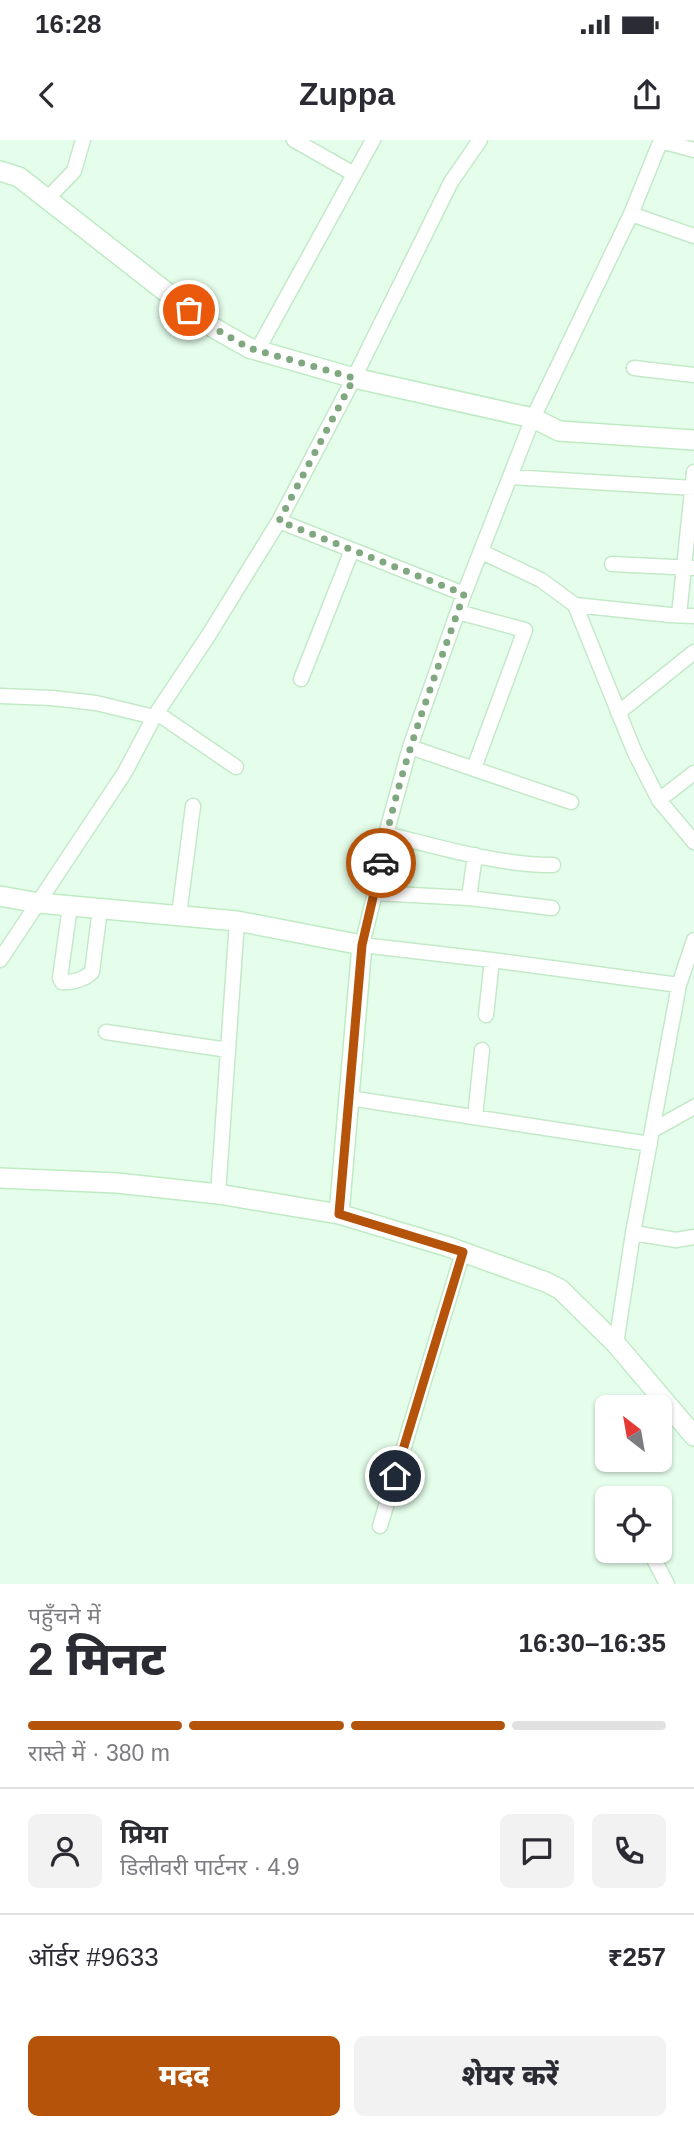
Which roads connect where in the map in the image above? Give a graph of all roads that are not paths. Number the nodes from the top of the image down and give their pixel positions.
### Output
1 (83, 140) edge
2 (293, 140) edge
3 (373, 140) edge
4 (480, 140) edge
5 (661, 141) edge
6 (315, 146) edge
7 (694, 150) edge
8 (0, 171) edge
9 (354, 174) junction
10 (47, 199) junction
11 (631, 214) junction
12 (694, 236) edge
13 (257, 351) junction
14 (634, 368) dead end
15 (694, 375) edge
16 (354, 378) junction
17 (533, 418) junction
18 (694, 429) edge
19 (694, 440) edge
20 (694, 472) edge
21 (510, 477) junction
22 (693, 488) edge
23 (279, 521) junction
24 (352, 550) junction
25 (482, 552) junction
26 (612, 564) dead end
27 (689, 567) edge
28 (464, 594) junction
29 (575, 605) junction
30 (458, 612) junction
31 (687, 616) edge
32 (694, 652) edge
33 (301, 679) dead end
34 (0, 696) edge
35 (618, 713) junction
36 (156, 715) junction
37 (410, 747) junction
38 (236, 767) dead end
39 (474, 768) junction
40 (694, 773) edge
41 (659, 800) junction
42 (571, 802) dead end
43 (193, 806) dead end
44 (386, 834) junction
45 (694, 842) edge
46 (475, 855) junction
47 (554, 865) dead end
48 (375, 893) junction
49 (0, 896) edge
50 (469, 898) junction
51 (39, 903) junction
52 (70, 906) junction
53 (552, 908) dead end
54 (100, 909) junction
55 (179, 915) junction
56 (237, 921) junction
57 (694, 940) edge
58 (362, 945) junction
59 (0, 960) edge
60 (492, 960) junction
61 (679, 985) junction
62 (486, 1015) dead end
63 (106, 1032) dead end
64 (228, 1050) junction
65 (482, 1050) dead end
66 (349, 1098) junction
67 (694, 1107) edge
68 (475, 1117) junction
69 (651, 1137) junction
70 (0, 1178) edge
71 (218, 1194) junction
72 (339, 1214) junction
73 (633, 1233) junction
74 (694, 1237) edge
75 (463, 1252) junction
76 (616, 1344) junction
77 (694, 1436) edge
78 (380, 1526) dead end
79 (656, 1563) edge
80 (667, 1584) edge

1 - 10 street
2 - 6 street
3 - 9 street
4 - 16 street
5 - 7 street
5 - 11 street
6 - 9 street
8 - 10 street
9 - 13 street
10 - 13 street
11 - 12 street
11 - 17 street
13 - 16 street
14 - 15 street
16 - 17 street
16 - 23 street
17 - 18 street
17 - 19 street
17 - 21 street
20 - 22 street
21 - 22 street
21 - 25 street
22 - 27 street
23 - 24 street
23 - 36 street
24 - 28 street
24 - 33 street
25 - 28 street
25 - 29 street
26 - 27 street
27 - 31 street
28 - 30 street
29 - 31 street
29 - 35 street
30 - 37 street
30 - 39 street
32 - 35 street
34 - 36 street
35 - 41 street
36 - 38 street
36 - 51 street
37 - 39 street
37 - 44 street
39 - 42 street
40 - 41 street
41 - 45 street
43 - 55 street
44 - 46 street
44 - 48 street
46 - 47 street
46 - 50 street
48 - 50 street
48 - 58 street
49 - 51 street
50 - 53 street
51 - 52 street
51 - 59 street
52 - 54 street
52 - 54 street
54 - 55 street
55 - 56 street
56 - 58 street
56 - 64 street
57 - 61 street
58 - 60 street
58 - 66 street
60 - 61 street
60 - 62 street
61 - 69 street
63 - 64 street
64 - 71 street
65 - 68 street
66 - 68 street
66 - 72 street
67 - 69 street
68 - 69 street
69 - 73 street
70 - 71 street
71 - 72 street
72 - 75 street
73 - 74 street
73 - 76 street
75 - 76 street
75 - 78 street
76 - 77 street
79 - 80 street

